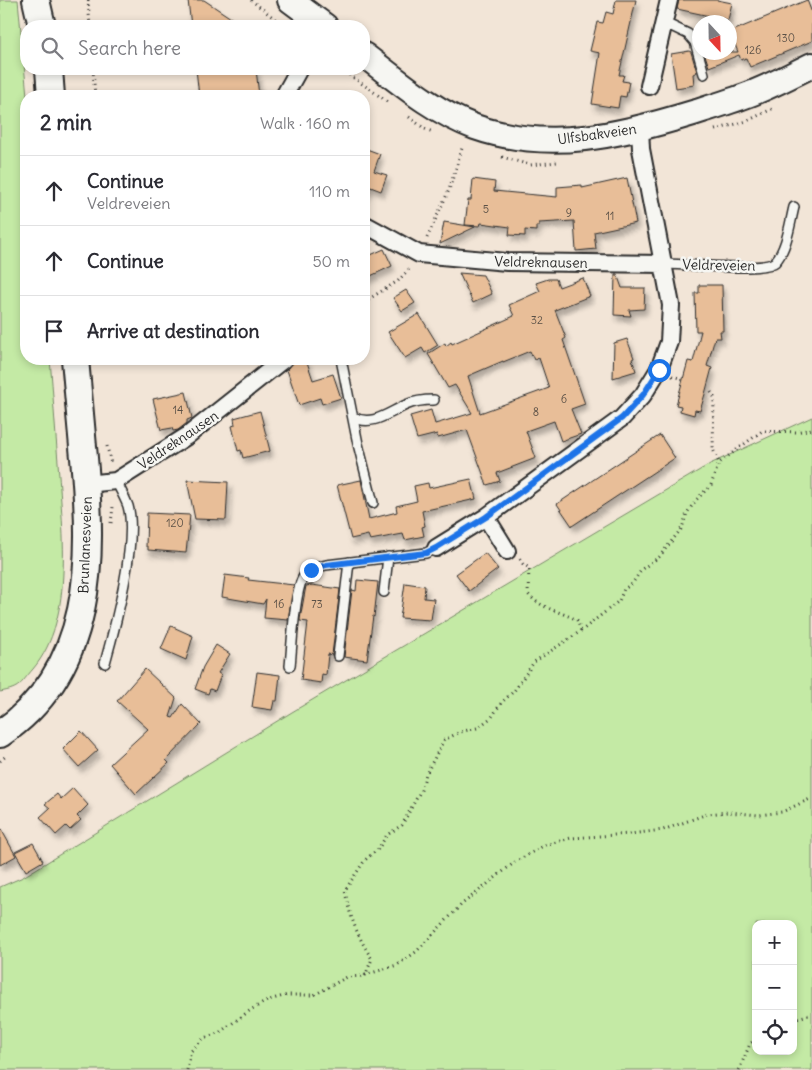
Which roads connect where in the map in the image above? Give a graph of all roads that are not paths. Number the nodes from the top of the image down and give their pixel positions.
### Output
1 (36, 0) edge
2 (49, 0) edge
3 (290, 0) edge
4 (669, 0) edge
5 (41, 20) edge
6 (47, 20) edge
7 (316, 20) edge
8 (665, 23) junction
9 (370, 60) edge
10 (812, 65) edge
11 (704, 74) dead end
12 (49, 75) edge
13 (296, 75) edge
14 (650, 86) dead end
15 (51, 90) edge
16 (287, 90) edge
17 (640, 128) junction
18 (794, 207) dead end
19 (370, 227) edge
20 (664, 264) junction
21 (76, 365) edge
22 (276, 365) edge
23 (342, 365) edge
24 (434, 400) dead end
25 (353, 417) junction
26 (116, 481) junction
27 (86, 484) junction
28 (373, 503) dead end
29 (486, 517) junction
30 (436, 548) joint
31 (507, 551) road end
32 (388, 557) junction
33 (349, 562) junction
34 (384, 592) dead end
35 (338, 656) dead end
36 (105, 663) dead end
37 (290, 666) dead end
38 (0, 734) edge

1 - 5 main road
2 - 6 main road
3 - 7 street
4 - 8 street
8 - 11 lane
8 - 14 street
9 - 17 street, Ulfsbakveien
10 - 17 street, Ulfsbakveien
12 - 15 main road
13 - 16 street
17 - 20 street, Veldreveien
18 - 20 lane, Veldreveien
19 - 20 street, Veldreknausen
20 - 29 street, Veldreveien
21 - 27 main road, Brunlanesveien
22 - 26 street, Veldreknausen
23 - 25 lane
24 - 25 lane
25 - 28 lane
26 - 27 street, Veldreknausen
26 - 36 lane
27 - 38 main road, Brunlanesveien
29 - 30 street, Veldreveien
29 - 31 street
30 - 32 lane
32 - 33 lane
32 - 34 lane
33 - 35 lane
33 - 37 lane

